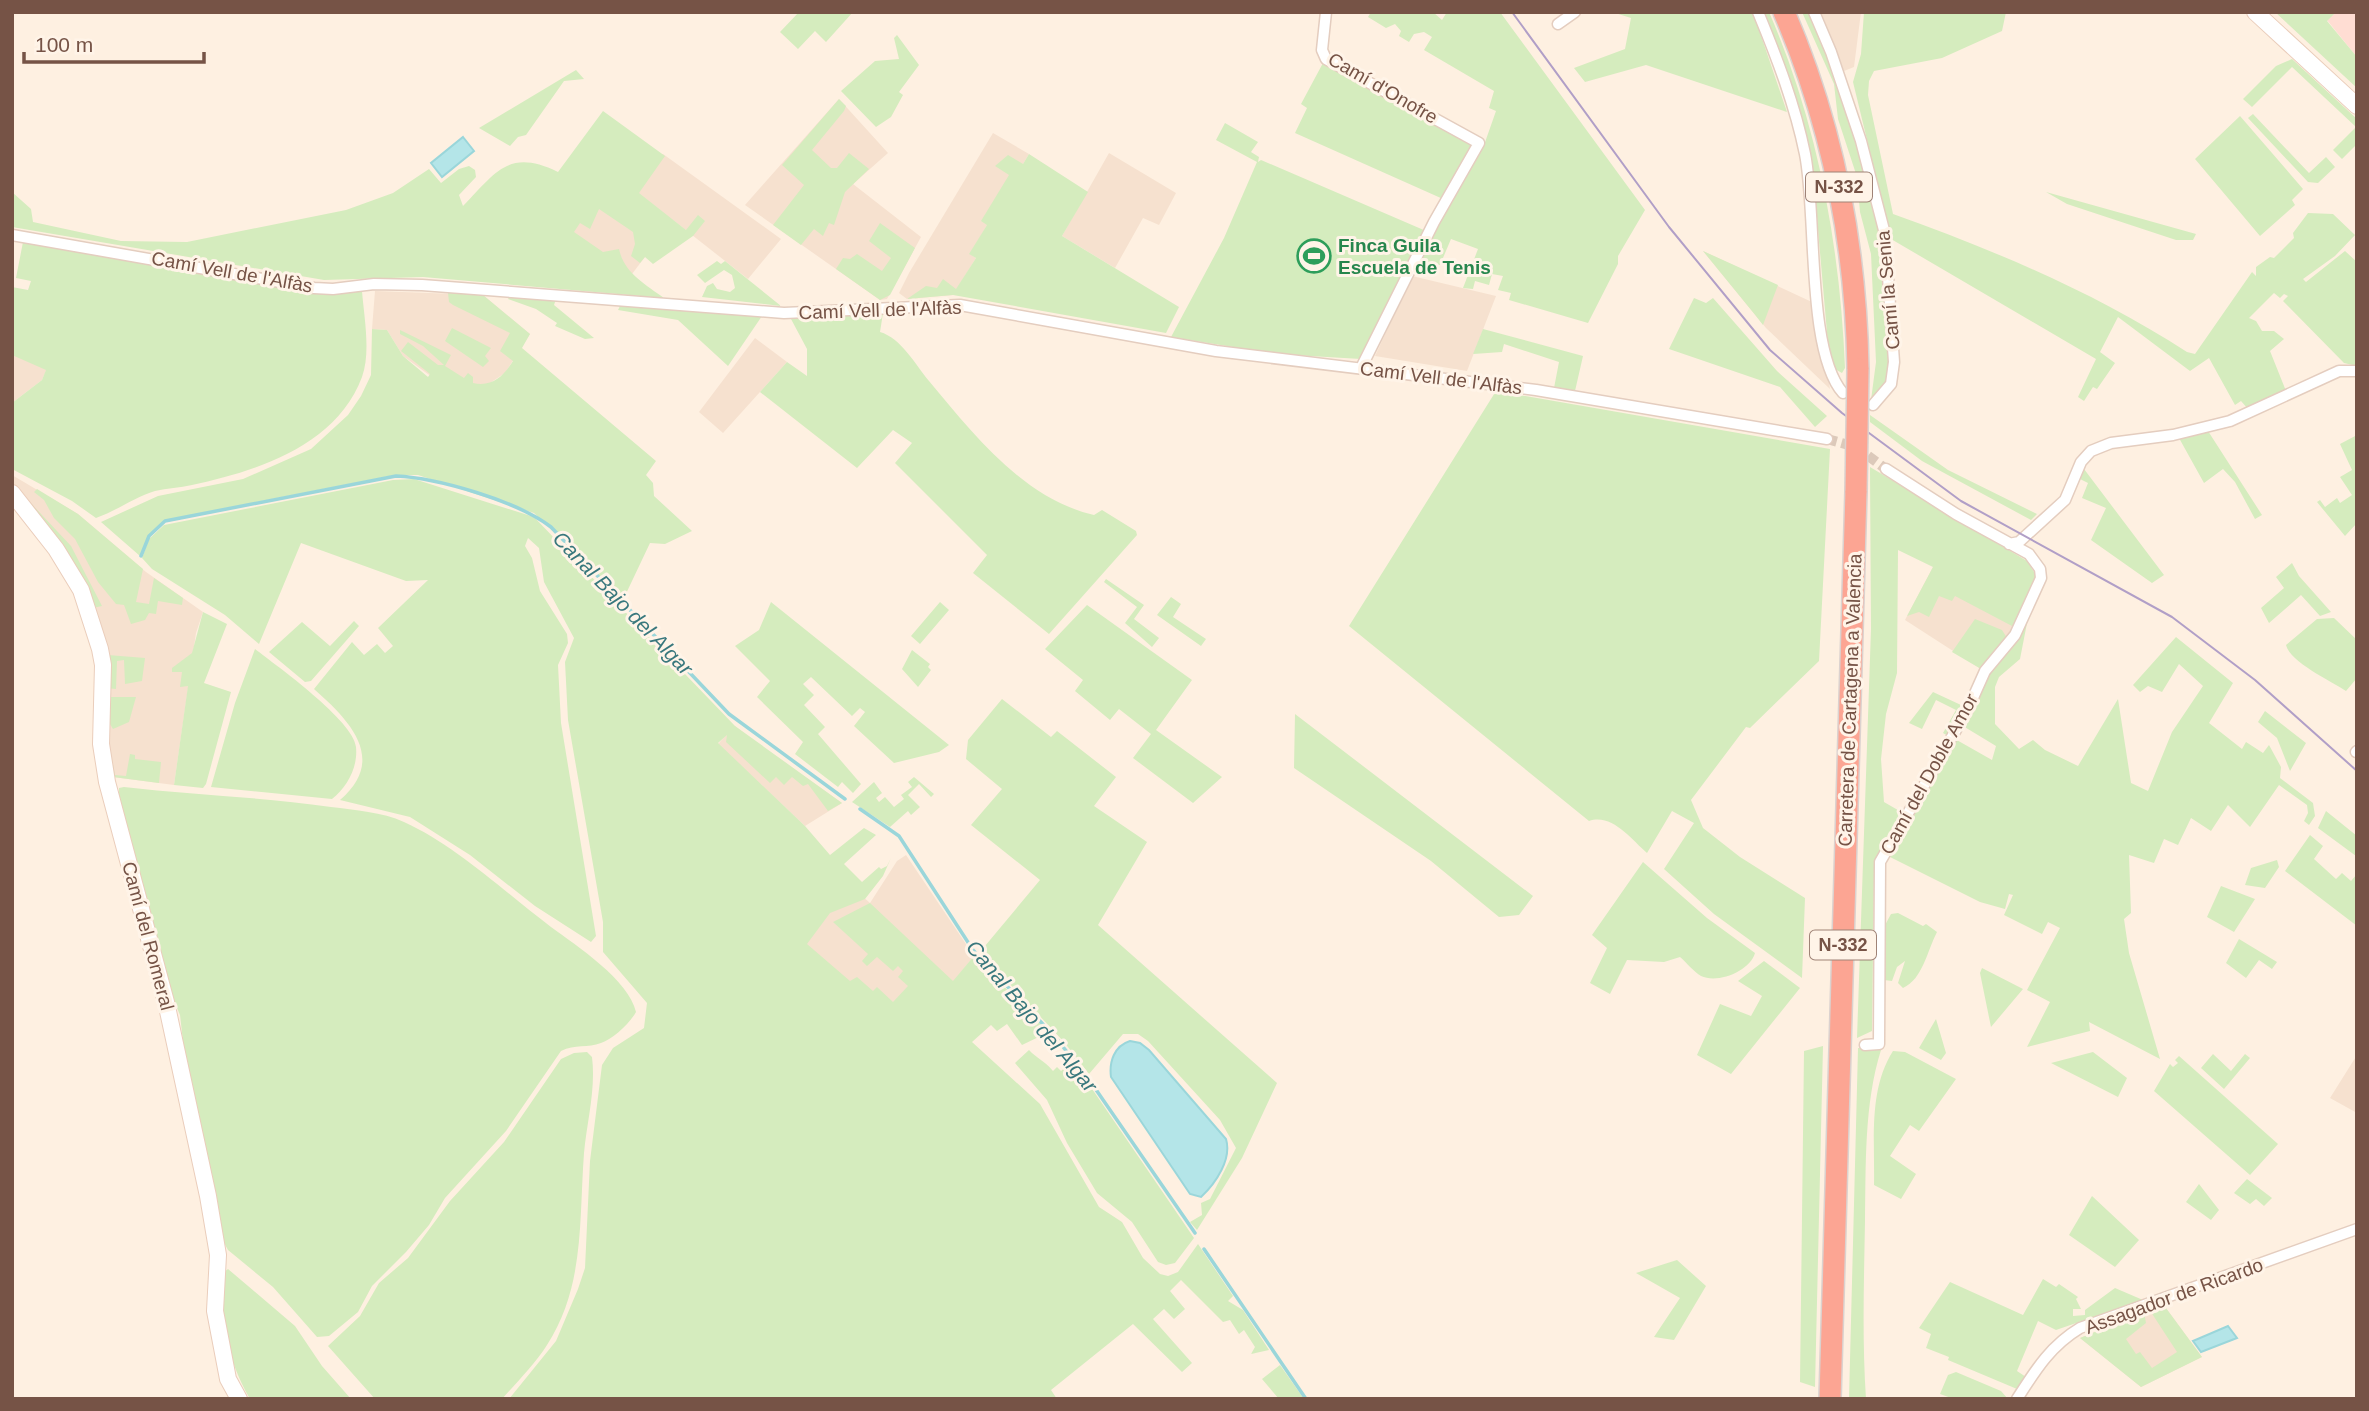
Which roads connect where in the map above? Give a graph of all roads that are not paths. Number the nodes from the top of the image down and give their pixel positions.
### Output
1 (1326, 12) edge
2 (1575, 12) edge
3 (1758, 12) edge
4 (1784, 12) edge
5 (1814, 12) edge
6 (2255, 12) edge
7 (1558, 24) dead end
8 (2357, 106) edge
9 (12, 235) edge
10 (1361, 368) junction
11 (2357, 371) edge
12 (1843, 393) dead end
13 (1873, 405) dead end
14 (1827, 439) tunnel mouth
15 (1886, 469) tunnel mouth
16 (12, 493) edge
17 (2027, 535) junction
18 (2009, 544) junction
19 (2029, 554) junction
20 (1865, 1045) dead end
21 (2357, 1229) edge
22 (239, 1399) edge
23 (1830, 1399) edge
24 (2017, 1399) edge

1 - 10 street, Camí d'Onofre
2 - 7 street
3 - 12 street
4 - 23 highway, Carretera de Cartagena a Valencia / N-332, bridge
5 - 13 street, Camí la Senia
6 - 8 street
9 - 10 street, Camí Vell de l'Alfàs
10 - 14 street, Camí Vell de l'Alfàs
11 - 17 street
15 - 18 street
16 - 22 street, Camí del Romeral
17 - 18 street
17 - 19 street
18 - 19 street
19 - 20 street, Camí del Doble Amor
21 - 24 street, Assagador de Ricardo

